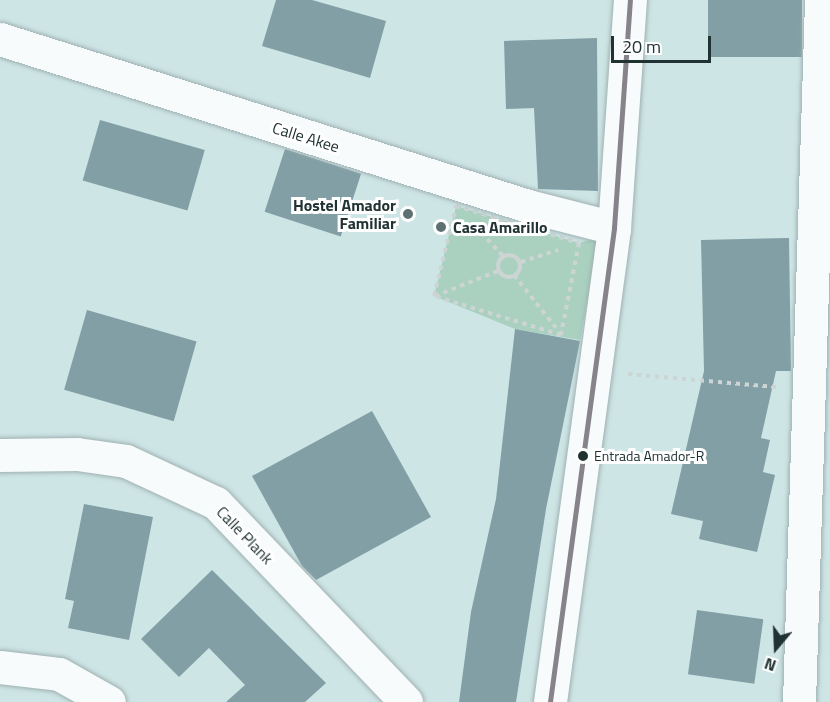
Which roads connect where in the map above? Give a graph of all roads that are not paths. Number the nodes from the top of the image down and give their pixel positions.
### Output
1 (630, 0) edge
2 (820, 0) edge
3 (0, 39) edge
4 (614, 228) junction
5 (822, 269) edge
6 (0, 455) edge
7 (0, 667) edge
8 (109, 702) edge
9 (406, 702) edge
10 (550, 702) edge
11 (799, 702) edge

1 - 4 street
2 - 5 street
3 - 4 street, Calle Akee
4 - 10 street
5 - 11 street
6 - 9 street, Calle Plank
7 - 8 street

